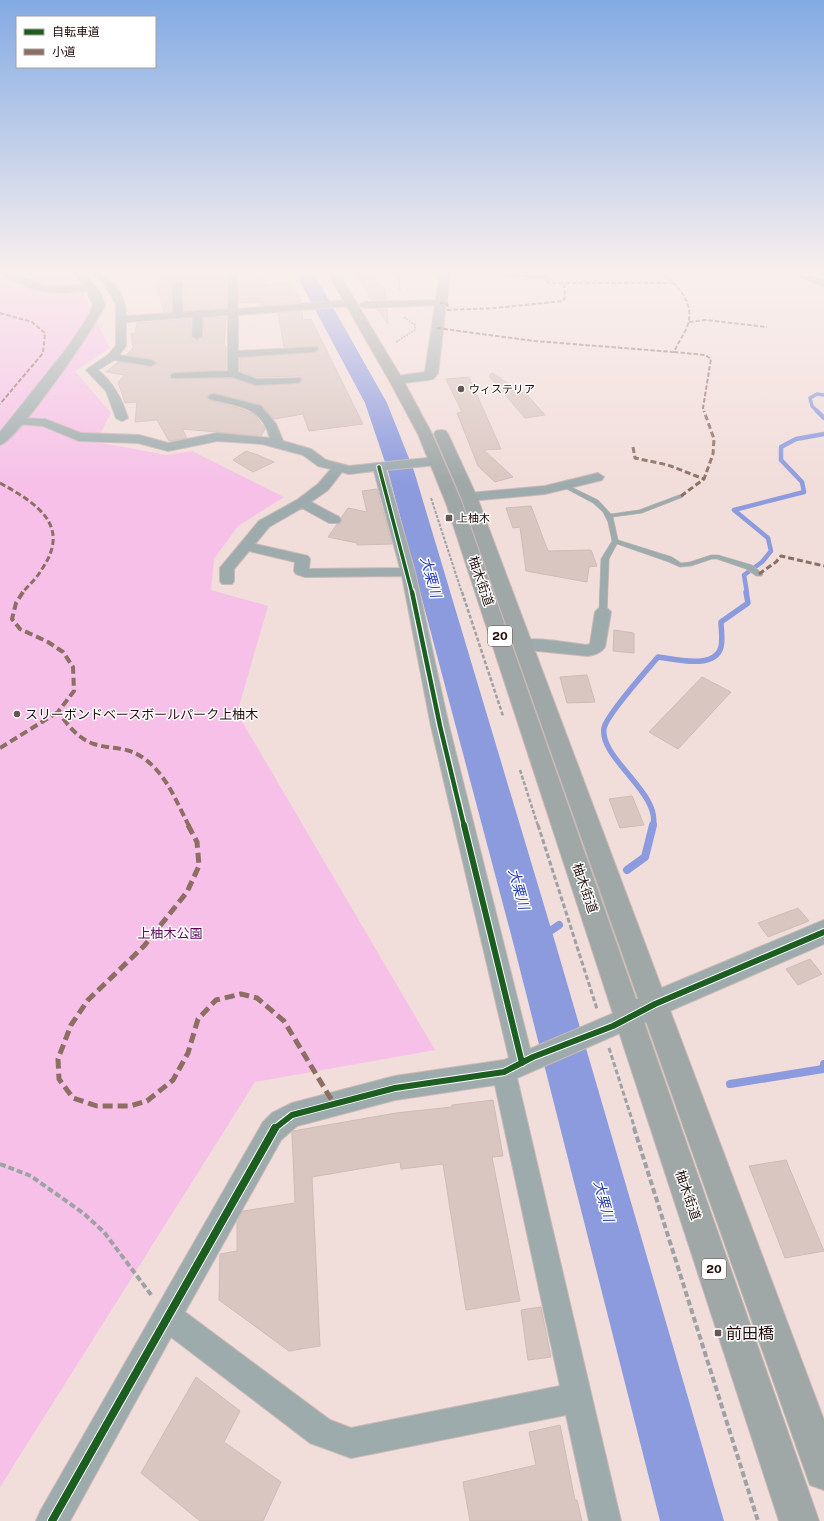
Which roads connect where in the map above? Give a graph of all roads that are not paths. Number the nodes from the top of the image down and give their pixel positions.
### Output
1 (75, 343) edge
2 (121, 343) edge
3 (233, 343) edge
4 (376, 343) edge
5 (435, 343) edge
6 (313, 349) dead end
7 (233, 354) junction
8 (159, 355) dead end
9 (112, 357) junction
10 (151, 363) junction
11 (141, 371) dead end
12 (234, 374) junction
13 (176, 376) dead end
14 (296, 380) dead end
15 (402, 380) junction
16 (214, 397) dead end
17 (122, 418) dead end
18 (17, 421) junction
19 (0, 441) edge
20 (277, 444) junction
21 (437, 461) junction
22 (382, 467) junction
23 (339, 468) junction
24 (598, 477) dead end
25 (565, 486) junction
26 (681, 496) dead end
27 (469, 497) junction
28 (302, 503) junction
29 (609, 516) junction
30 (334, 520) dead end
31 (615, 541) junction
32 (245, 546) junction
33 (408, 572) junction
34 (759, 574) dead end
35 (228, 581) dead end
36 (603, 612) joint
37 (524, 645) junction
38 (824, 932) edge
39 (617, 1022) junction
40 (520, 1064) junction
41 (168, 1317) junction
42 (577, 1398) junction
43 (824, 1471) edge
44 (52, 1521) edge
45 (605, 1521) edge
46 (799, 1521) edge

1 - 18 street
2 - 9 street
3 - 7 street
4 - 15 main road, 柚木街道 / 20
5 - 15 street
6 - 7 street
7 - 12 street
8 - 10 street
9 - 10 street
9 - 17 street
10 - 11 street
12 - 13 street
12 - 14 street
15 - 21 main road, 柚木街道 / 20
15 - 27 main road, 柚木街道 / 20
16 - 20 street
18 - 19 street
18 - 20 street
20 - 23 street
21 - 22 street
21 - 39 main road, 柚木街道 / 20
22 - 23 street
22 - 33 street
23 - 28 street
24 - 25 street
25 - 27 street
25 - 29 lane
26 - 29 lane
27 - 37 main road, 柚木街道 / 20
28 - 30 street
28 - 32 street
29 - 31 lane
31 - 34 lane
31 - 36 lane
32 - 33 street
32 - 35 street
33 - 40 street
36 - 37 street
37 - 39 main road, 柚木街道 / 20
38 - 39 street
39 - 40 street
39 - 43 main road, 柚木街道 / 20
39 - 46 main road, 柚木街道 / 20
40 - 41 street
40 - 42 street
41 - 42 street
41 - 44 street
42 - 45 street

